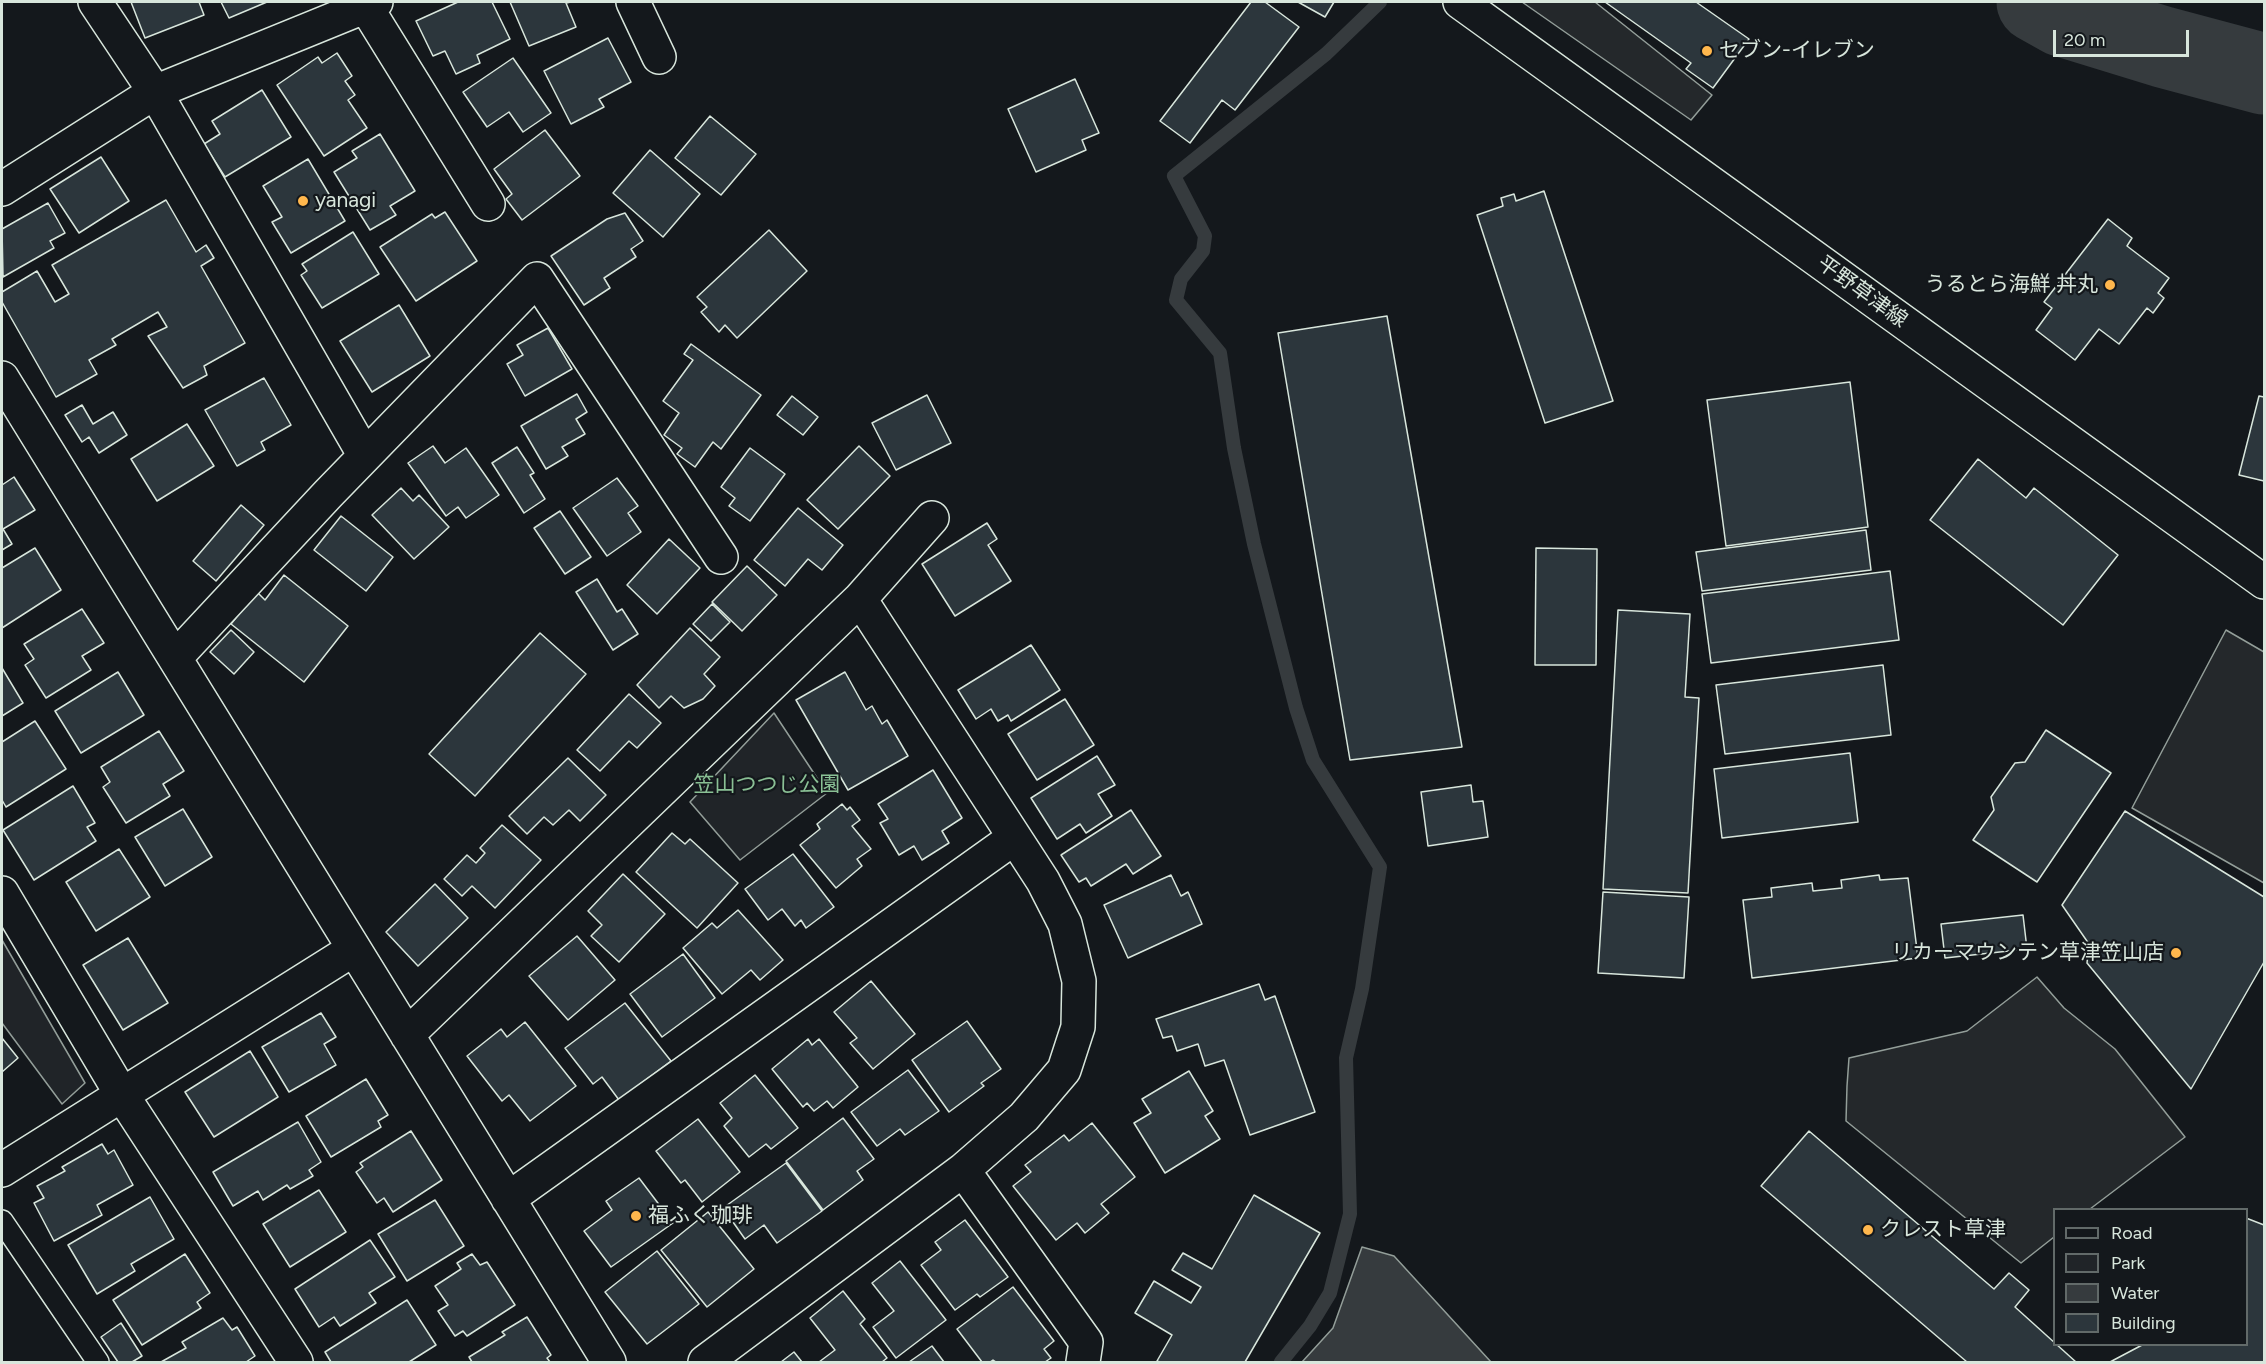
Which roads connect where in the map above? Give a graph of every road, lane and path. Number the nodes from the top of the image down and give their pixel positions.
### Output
1 (96, 2) edge
2 (633, 2) edge
3 (1460, 2) edge
4 (368, 3) edge
5 (659, 57) dead end
6 (155, 92) junction
7 (2, 189) edge
8 (488, 204) dead end
9 (2, 378) edge
10 (365, 456) junction
11 (932, 518) dead end
12 (721, 557) dead end
13 (2265, 582) edge
14 (860, 599) junction
15 (175, 658) junction
16 (1014, 838) junction
17 (2, 893) edge
18 (354, 949) junction
19 (407, 1035) junction
20 (122, 1095) junction
21 (2, 1170) edge
22 (963, 1170) junction
23 (508, 1199) junction
24 (2, 1221) edge
25 (98, 1362) edge
26 (296, 1362) edge
27 (609, 1362) edge
28 (705, 1362) edge
29 (1083, 1362) edge

1 - 6 street
2 - 5 street
3 - 13 street, 平野草津線
4 - 6 street
4 - 8 street
6 - 7 street
6 - 10 street
9 - 15 street
10 - 12 street
10 - 15 street
11 - 14 street
14 - 16 street
14 - 19 street
15 - 18 street
16 - 22 street
16 - 23 street
17 - 20 street
18 - 19 street
18 - 20 street
19 - 23 street
20 - 21 street
20 - 26 street
22 - 28 street
22 - 29 street
23 - 27 street
24 - 25 lane

